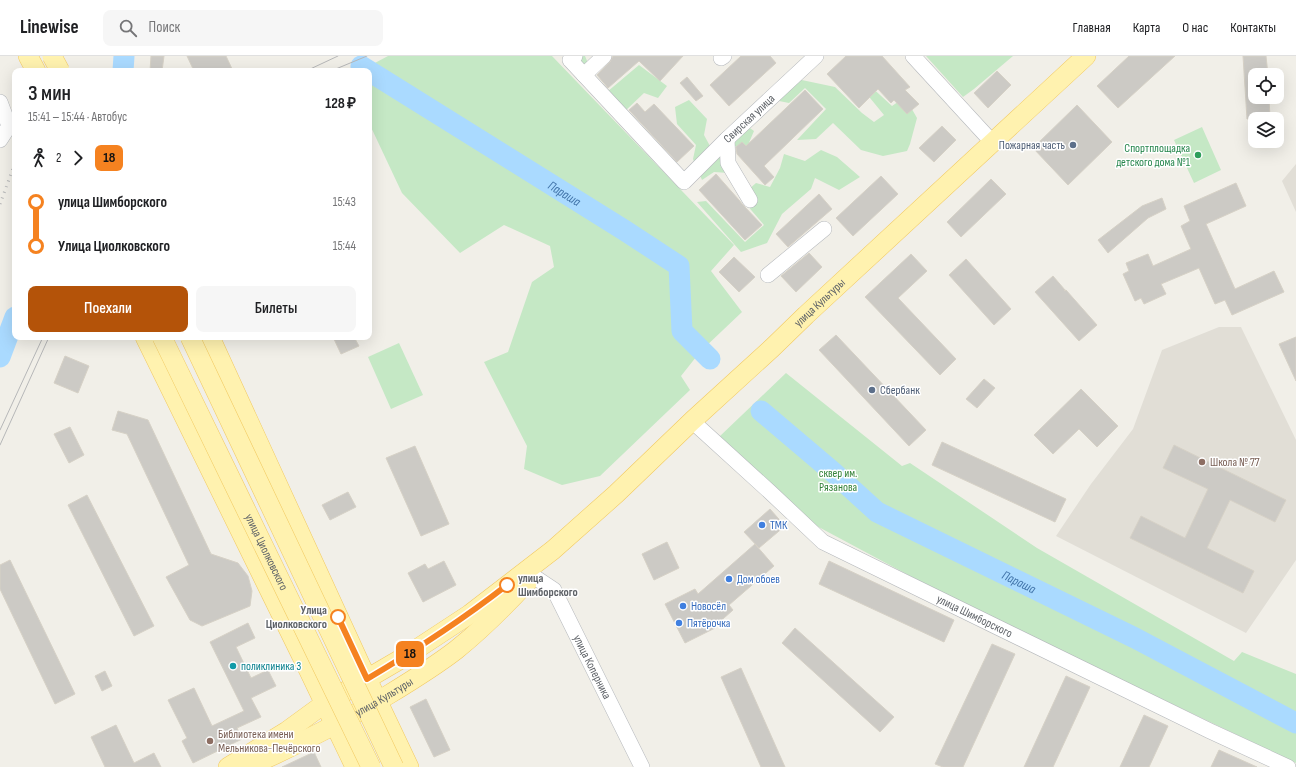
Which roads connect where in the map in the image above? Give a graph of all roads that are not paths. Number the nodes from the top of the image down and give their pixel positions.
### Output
1 (28, 56) edge
2 (52, 56) edge
3 (575, 56) edge
4 (604, 56) edge
5 (913, 56) edge
6 (1086, 56) edge
7 (810, 58) edge
8 (34, 68) edge
9 (58, 68) edge
10 (584, 75) junction
11 (0, 102) edge
12 (727, 139) junction
13 (0, 140) edge
14 (993, 143) junction
15 (750, 200) dead end
16 (824, 228) dead end
17 (768, 275) dead end
18 (146, 340) edge
19 (163, 340) edge
20 (191, 340) edge
21 (211, 340) edge
22 (692, 421) junction
23 (553, 550) junction
24 (533, 576) junction
25 (367, 679) junction
26 (378, 701) junction
27 (324, 704) junction
28 (335, 726) junction
29 (228, 767) edge
30 (247, 767) edge
31 (355, 767) edge
32 (371, 767) edge
33 (394, 767) edge
34 (409, 767) edge
35 (642, 767) edge
36 (1288, 767) edge

1 - 8 main road
2 - 9 main road, bridge
3 - 10 street
4 - 10 street
5 - 14 street
6 - 14 main road, улица Культуры
7 - 12 street, Свирская улица
10 - 12 street, Свирская улица
11 - 13 street
12 - 15 street
14 - 22 main road, улица Культуры
16 - 17 street
18 - 27 main road
19 - 32 main road, улица Циолковского, bridge
20 - 33 main road, улица Циолковского, bridge
21 - 25 main road
22 - 23 main road, улица Культуры
22 - 36 street, улица Шимборского
23 - 24 main road, улица Культуры
23 - 25 main road, улица Культуры
24 - 26 main road, улица Культуры
24 - 35 street, улица Коперника
25 - 26 main road
25 - 27 main road, улица Культуры
26 - 28 main road, улица Культуры
26 - 34 main road
27 - 28 main road
27 - 29 main road, улица Культуры
28 - 30 main road, улица Культуры
28 - 31 main road

